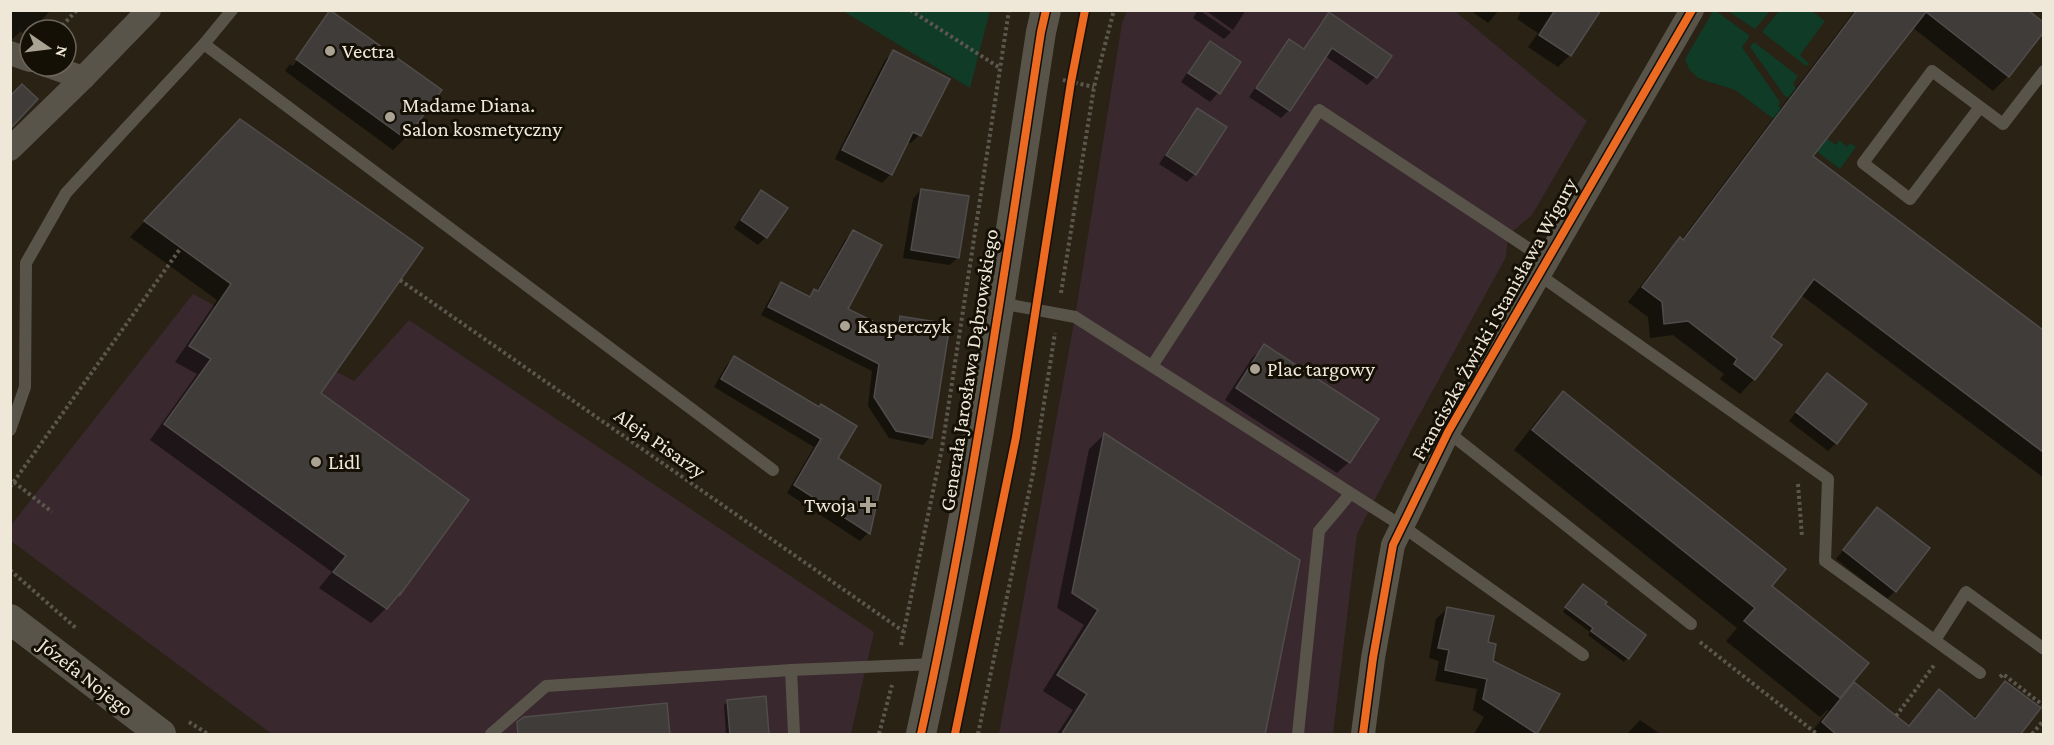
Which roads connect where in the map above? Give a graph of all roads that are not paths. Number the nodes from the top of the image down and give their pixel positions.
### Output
1 (149, 10) edge
2 (232, 10) edge
3 (1046, 10) edge
4 (1692, 10) edge
5 (204, 44) junction
6 (2043, 70) edge
7 (78, 76) edge
8 (83, 78) junction
9 (1980, 107) junction
10 (10, 149) edge
11 (1542, 267) junction
12 (1000, 303) junction
13 (1152, 366) junction
14 (10, 430) edge
15 (1448, 432) junction
16 (773, 470) dead end
17 (1350, 494) junction
18 (1402, 526) junction
19 (10, 619) edge
20 (1691, 624) road end
21 (1935, 640) junction
22 (2043, 649) edge
23 (1583, 655) dead end
24 (936, 664) junction
25 (791, 670) junction
26 (1980, 673) dead end
27 (161, 735) edge
28 (491, 735) edge
29 (794, 735) edge
30 (921, 735) edge
31 (1298, 735) edge
32 (1363, 735) edge

1 - 8 street
2 - 5 lane
3 - 12 street, Generała Jarosława Dąbrowskiego
4 - 11 street, Franciszka Żwirki i Stanisława Wigury
5 - 14 lane
5 - 16 lane
6 - 9 lane
7 - 8 street
8 - 10 street
9 - 9 lane
11 - 13 lane
11 - 15 street, Franciszka Żwirki i Stanisława Wigury
11 - 21 lane
12 - 13 lane
12 - 24 street, Generała Jarosława Dąbrowskiego
13 - 17 lane
15 - 18 street, Franciszka Żwirki i Stanisława Wigury
15 - 20 lane
17 - 18 lane
17 - 31 lane
18 - 23 lane
18 - 32 street, Franciszka Żwirki i Stanisława Wigury
19 - 27 street, Józefa Nojego
21 - 22 lane
21 - 26 lane
24 - 25 lane
24 - 30 street, Generała Jarosława Dąbrowskiego
25 - 28 lane
25 - 29 lane

